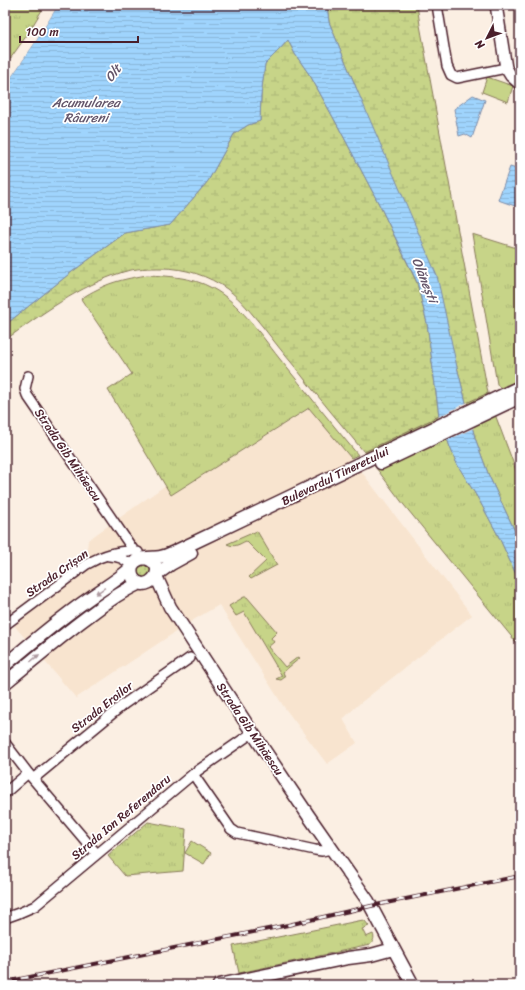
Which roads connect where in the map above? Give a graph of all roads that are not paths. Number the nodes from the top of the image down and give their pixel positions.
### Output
1 (436, 5) edge
2 (496, 5) edge
3 (506, 68) junction
4 (520, 84) edge
5 (28, 376) dead end
6 (520, 387) edge
7 (520, 397) edge
8 (499, 402) junction
9 (368, 464) junction
10 (134, 551) junction
11 (104, 557) junction
12 (148, 558) junction
13 (132, 567) junction
14 (156, 576) junction
15 (142, 583) junction
16 (170, 607) junction
17 (5, 625) edge
18 (190, 658) dead end
19 (5, 665) edge
20 (5, 683) edge
21 (252, 733) junction
22 (5, 743) edge
23 (193, 774) junction
24 (31, 776) junction
25 (5, 792) edge
26 (331, 849) junction
27 (96, 853) junction
28 (5, 918) edge
29 (383, 930) junction
30 (393, 949) junction
31 (371, 955) junction
32 (411, 980) edge
33 (219, 985) edge

1 - 3 street
2 - 3 street
3 - 4 street
5 - 10 street, Strada Gib Mihăescu
6 - 8 main road, Bulevardul Tineretului
7 - 8 main road, Bulevardul Tineretului
8 - 9 main road, Bulevardul Tineretului
9 - 12 main road, Bulevardul Tineretului
9 - 14 main road, Bulevardul Tineretului
10 - 11 street, Strada Crișan
10 - 12 street
11 - 13 street, Strada Crișan
11 - 17 street, Strada Crișan
12 - 13 main road, Bulevardul Tineretului
12 - 14 main road
13 - 15 main road
13 -> 19 main road, Bulevardul Tineretului
14 - 15 main road, Bulevardul Tineretului
14 - 16 main road, Strada Gib Mihăescu
15 - 16 main road, Strada Gib Mihăescu
20 -> 15 main road, Bulevardul Tineretului
16 - 21 main road, Strada Gib Mihăescu
18 - 24 street, Strada Eroilor
21 - 23 street, Strada Ion Referendaru
21 - 26 main road, Strada Gib Mihăescu
22 - 24 street
23 - 26 street
23 - 27 street, Strada Ion Referendaru
24 - 25 street, Strada Eroilor
24 - 27 street
26 - 29 main road, Strada Gib Mihăescu
27 - 28 street, Strada Ion Referendaru
29 - 30 main road, Strada Gib Mihăescu
29 - 31 main road
30 - 31 main road
30 - 32 main road, Strada Gib Mihăescu
31 - 32 main road
31 - 33 main road

